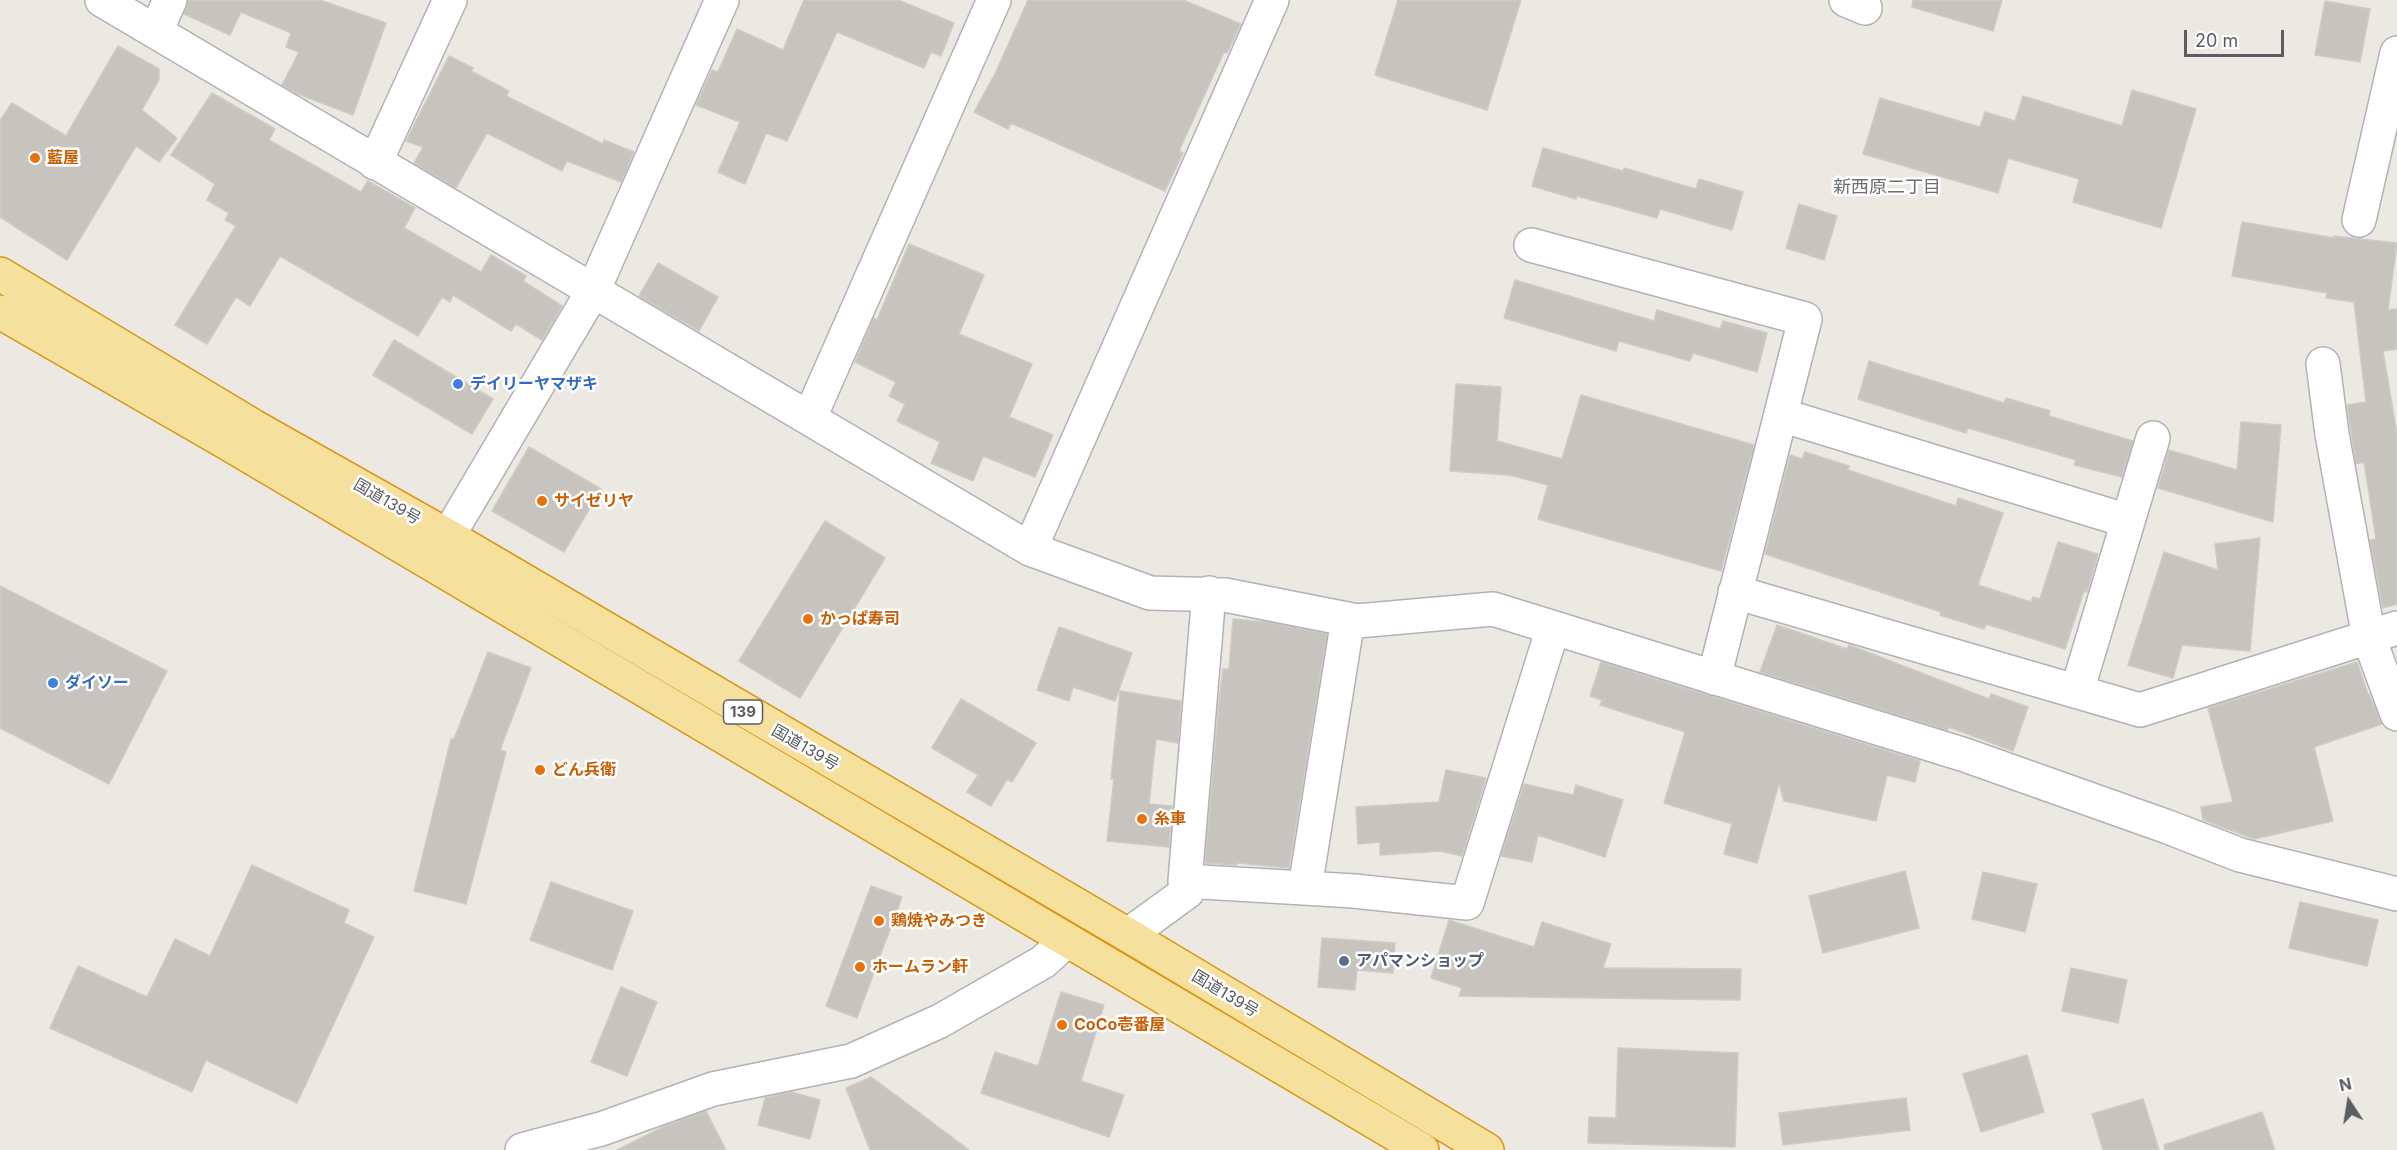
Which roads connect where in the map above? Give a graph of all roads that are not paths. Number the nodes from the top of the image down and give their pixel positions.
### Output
1 (102, 0) edge
2 (170, 0) edge
3 (450, 0) edge
4 (722, 0) edge
5 (994, 0) edge
6 (1272, 0) edge
7 (156, 31) junction
8 (2397, 53) edge
9 (375, 163) junction
10 (2359, 220) dead end
11 (1531, 245) dead end
12 (0, 274) edge
13 (593, 291) junction
14 (0, 312) edge
15 (2323, 364) dead end
16 (1781, 415) junction
17 (810, 417) junction
18 (2153, 438) dead end
19 (2128, 521) junction
20 (448, 537) junction
21 (1030, 549) junction
22 (433, 566) junction
23 (1736, 592) junction
24 (1209, 593) junction
25 (1348, 619) junction
26 (1553, 628) junction
27 (2383, 633) edge
28 (1714, 678) junction
29 (2077, 691) junction
30 (2397, 714) edge
31 (1185, 881) junction
32 (1305, 888) junction
33 (2397, 894) edge
34 (1128, 935) junction
35 (1066, 941) junction
36 (599, 1139) edge
37 (522, 1150) edge
38 (1422, 1150) edge
39 (1487, 1150) edge

1 - 7 street
2 - 7 street
3 - 9 street
4 - 13 street
5 - 17 street
6 - 21 street
7 - 9 street
8 - 10 street
9 - 13 street
11 - 16 street
12 - 20 highway, 国道139号 / 139
13 - 17 street
13 - 20 street
14 - 22 highway, 国道139号 / 139
15 - 27 street
16 - 19 street
16 - 23 street
17 - 21 street
18 - 19 street
19 - 29 street
20 - 22 street
20 - 34 highway, 国道139号 / 139
21 - 24 street
22 - 35 highway, 国道139号 / 139
23 - 28 street
23 - 29 street
24 - 25 street
24 - 31 street
25 - 26 street
25 - 32 street
26 - 28 street
26 - 32 street
27 - 29 street
27 - 30 street
28 - 33 street
31 - 32 street
31 - 34 street
34 - 39 highway, 国道139号 / 139
35 - 36 street
35 - 38 highway, 国道139号 / 139
36 - 37 street

